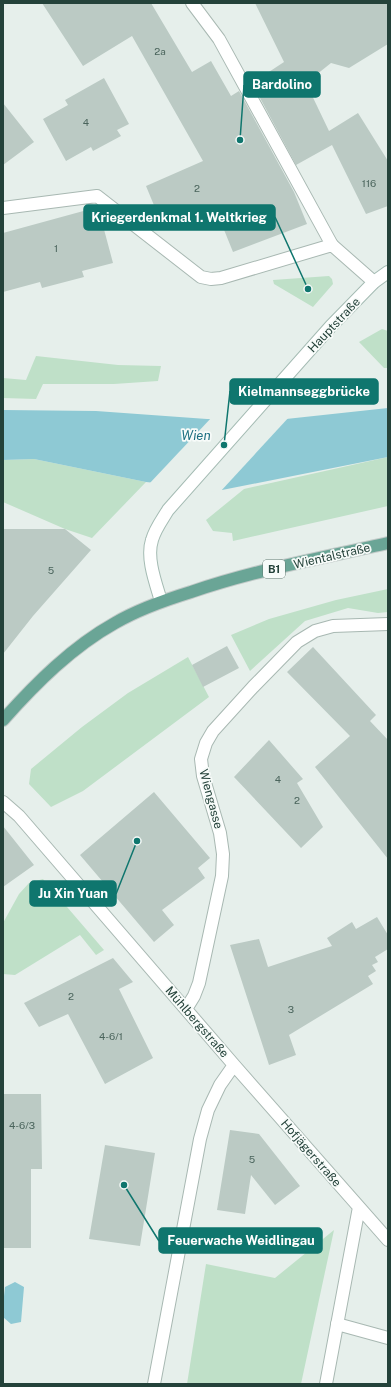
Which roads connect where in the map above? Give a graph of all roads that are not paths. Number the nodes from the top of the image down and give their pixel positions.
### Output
1 (192, 3) edge
2 (3, 208) edge
3 (332, 245) junction
4 (388, 272) edge
5 (374, 282) junction
6 (388, 543) edge
7 (161, 601) junction
8 (388, 624) edge
9 (3, 720) edge
10 (3, 802) edge
11 (186, 1009) junction
12 (234, 1066) junction
13 (359, 1207) junction
14 (388, 1240) edge
15 (337, 1324) junction
16 (388, 1338) edge
17 (154, 1384) edge
18 (326, 1384) edge

1 - 3 street
2 - 3 street
3 - 5 street
4 - 5 street, Hauptstraße
5 - 7 street, Hauptstraße
6 - 7 main road, Wientalstraße / B1
7 - 9 main road, B1
8 - 11 street, Wiengasse
10 - 11 street, Mühlbergstraße
11 - 12 street, Mühlbergstraße
12 - 13 street, Hofjägerstraße
12 - 17 street, Mühlbergstraße
13 - 14 street, Hofjägerstraße
13 - 15 street
15 - 16 street
15 - 18 street

